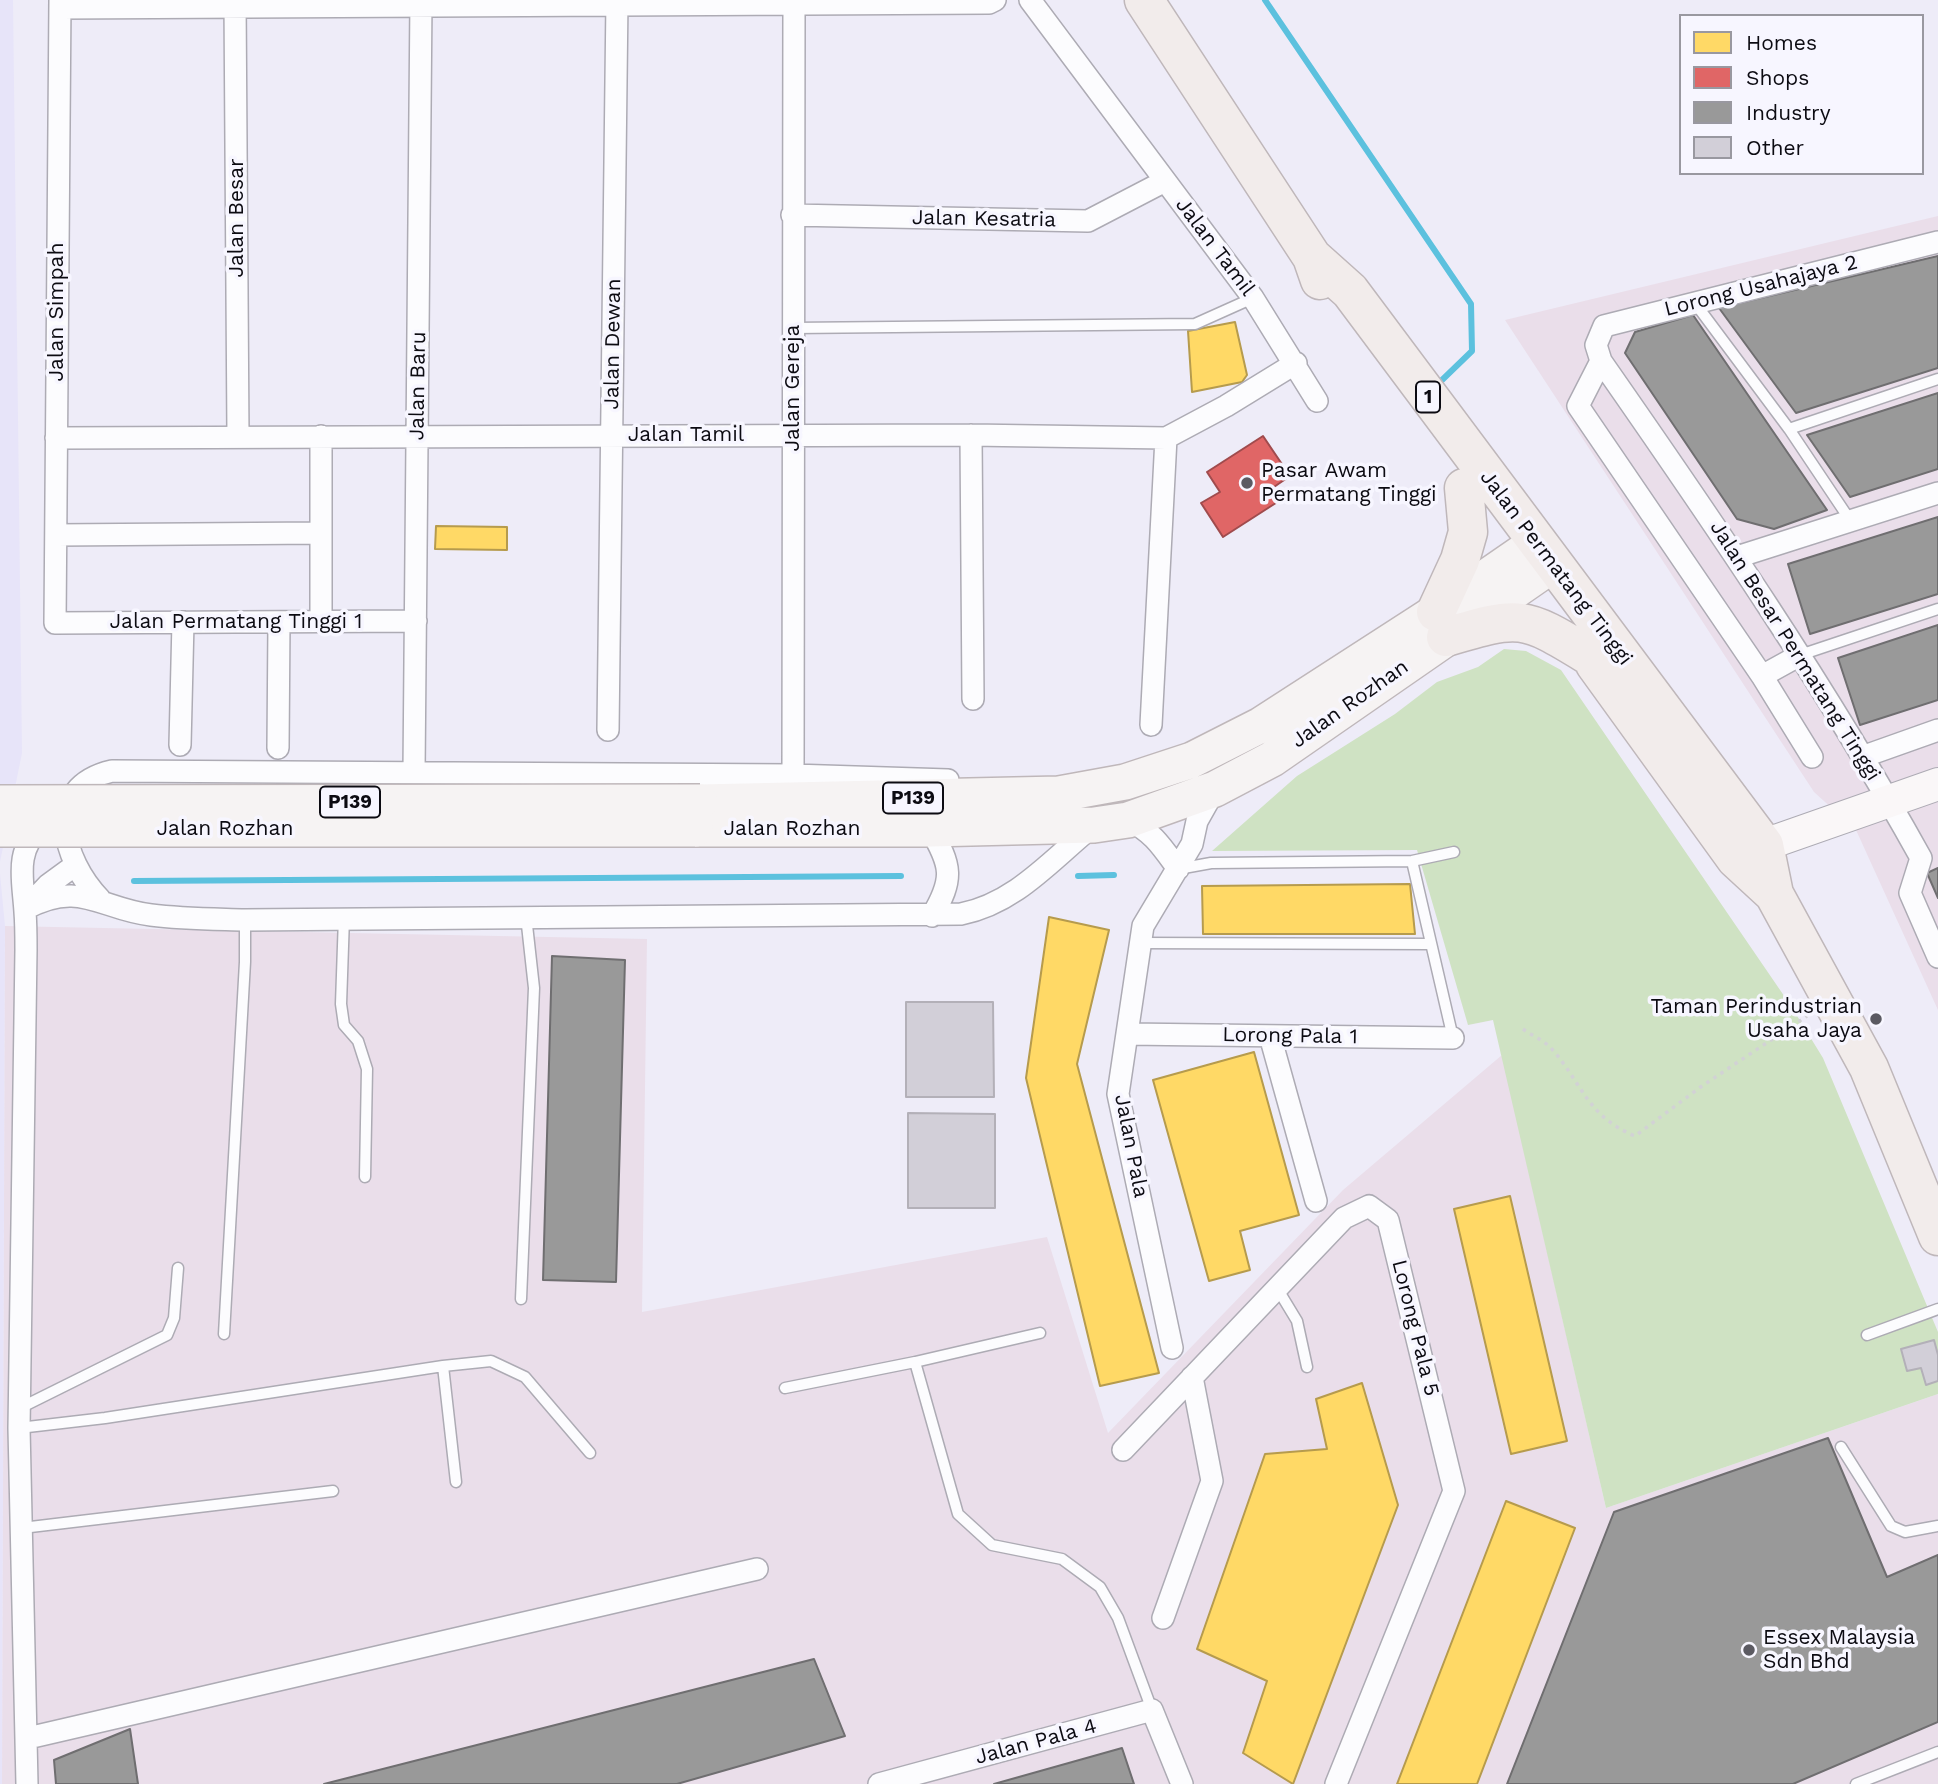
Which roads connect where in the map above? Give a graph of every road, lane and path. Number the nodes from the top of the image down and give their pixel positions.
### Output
1 (995, 0) edge
2 (1030, 0) edge
3 (1144, 0) edge
4 (617, 2) edge
5 (794, 2) edge
6 (421, 3) edge
7 (60, 4) edge
8 (235, 4) edge
9 (1165, 181) junction
10 (792, 215) junction
11 (1938, 242) edge
12 (1312, 257) junction
13 (1253, 298) junction
14 (1695, 302) junction
15 (793, 328) junction
16 (1598, 353) junction
17 (1296, 363) junction
18 (1938, 379) edge
19 (1317, 401) dead end
20 (1789, 429) junction
21 (612, 435) junction
22 (793, 435) junction
23 (971, 435) junction
24 (238, 436) junction
25 (321, 436) junction
26 (418, 436) junction
27 (56, 438) junction
28 (1166, 438) junction
29 (1464, 488) junction
30 (1938, 493) edge
31 (1850, 520) junction
32 (321, 533) junction
33 (56, 535) junction
34 (1737, 556) junction
35 (1533, 561) junction
36 (1938, 609) edge
37 (321, 621) junction
38 (416, 621) junction
39 (183, 622) junction
40 (279, 622) junction
41 (55, 623) joint
42 (1441, 624) junction
43 (1588, 655) junction
44 (1800, 655) junction
45 (1762, 676) junction
46 (973, 699) dead end
47 (1151, 724) dead end
48 (608, 730) dead end
49 (1938, 730) edge
50 (180, 745) dead end
51 (278, 748) dead end
52 (1812, 757) dead end
53 (1862, 757) junction
54 (414, 772) junction
55 (793, 775) junction
56 (1125, 782) junction
57 (1938, 784) edge
58 (1215, 789) junction
59 (1889, 800) junction
60 (0, 803) edge
61 (69, 806) junction
62 (697, 815) junction
63 (1128, 820) junction
64 (1094, 825) junction
65 (0, 829) edge
66 (930, 830) junction
67 (1454, 852) dead end
68 (1750, 852) junction
69 (1930, 855) edge
70 (1412, 861) junction
71 (74, 866) junction
72 (1178, 869) junction
73 (100, 899) junction
74 (25, 909) junction
75 (526, 915) junction
76 (932, 916) junction
77 (344, 917) junction
78 (245, 920) junction
79 (1138, 943) junction
80 (1431, 944) junction
81 (1938, 957) edge
82 (1832, 999) junction
83 (1522, 1029) dead end
84 (1127, 1034) junction
85 (1270, 1036) junction
86 (1453, 1038) joint
87 (365, 1177) dead end
88 (1316, 1201) dead end
89 (1938, 1236) edge
90 (178, 1268) dead end
91 (1277, 1288) junction
92 (521, 1298) dead end
93 (1938, 1309) edge
94 (224, 1334) dead end
95 (1040, 1334) dead end
96 (1867, 1335) dead end
97 (1172, 1348) dead end
98 (915, 1362) junction
99 (443, 1366) junction
100 (1307, 1367) dead end
101 (1192, 1377) junction
102 (785, 1388) dead end
103 (20, 1418) junction
104 (1841, 1447) dead end
105 (1123, 1450) dead end
106 (590, 1453) dead end
107 (456, 1482) dead end
108 (333, 1491) dead end
109 (1938, 1527) edge
110 (22, 1528) junction
111 (757, 1569) dead end
112 (1163, 1618) dead end
113 (1152, 1710) junction
114 (28, 1738) junction
115 (1938, 1752) edge
116 (27, 1784) edge
117 (879, 1784) edge
118 (1182, 1784) edge
119 (1336, 1784) edge
120 (1856, 1784) edge

1 - 5 street
2 - 9 street, Jalan Tamil
3 - 12 highway, Jalan Permatang Tinggi / 1
4 - 5 street
4 - 6 street
4 - 21 street, Jalan Dewan
5 - 10 street, Jalan Gereja
6 - 8 street
6 - 26 street, Jalan Baru
7 - 8 street
7 - 27 street, Jalan Simpah
8 - 24 street, Jalan Besar
9 - 10 street, Jalan Kesatria
9 - 13 street, Jalan Tamil
10 - 15 street, Jalan Gereja
11 - 14 street, Lorong Usahajaya 2
12 - 29 highway, Jalan Permatang Tinggi / 1
12 - 35 highway, Jalan Permatang Tinggi / 1
13 - 15 lane
13 - 17 street, Jalan Tamil
14 - 16 street, Lorong Usahajaya 2
14 - 20 lane
15 - 22 street, Jalan Gereja
16 - 34 street, Jalan Besar Permatang Tinggi
16 - 45 street, Jalan Besar Permatang Tinggi
17 - 19 street, Jalan Tamil
17 - 28 street, Jalan Tamil
18 - 20 lane
20 - 31 lane
21 - 22 street, Jalan Tamil
21 - 26 street, Jalan Tamil
21 - 48 street, Jalan Dewan
22 - 23 street, Jalan Tamil
22 - 55 street, Jalan Gereja
23 - 28 street, Jalan Tamil
23 - 46 street
24 - 25 street, Jalan Tamil
24 - 27 street, Jalan Tamil
25 - 26 street, Jalan Tamil
25 - 32 street
26 - 38 street, Jalan Baru
27 - 33 street, Jalan Simpah
28 - 47 street
29 - 35 highway, Jalan Permatang Tinggi / 1
29 - 42 highway
30 - 31 street
31 - 34 street
32 - 33 street
32 - 37 street
33 - 41 street, Jalan Simpah
34 - 44 street, Jalan Besar Permatang Tinggi
35 - 42 main road, Jalan Rozhan / P139
35 - 43 highway, Jalan Permatang Tinggi / 1
35 - 68 highway, Jalan Permatang Tinggi / 1
36 - 44 lane
37 - 38 street, Jalan Permatang Tinggi 1
37 - 40 street, Jalan Permatang Tinggi 1
38 - 54 street, Jalan Baru
39 - 40 street, Jalan Permatang Tinggi 1
39 - 41 street, Jalan Permatang Tinggi 1
39 - 50 street
40 - 51 street
42 - 43 highway
42 - 56 main road, Jalan Rozhan / P139
42 - 58 main road, Jalan Rozhan / P139
43 - 68 highway, Jalan Permatang Tinggi / 1
44 - 45 street
44 - 53 street, Jalan Besar Permatang Tinggi
45 - 52 street, Jalan Besar Permatang Tinggi
49 - 53 street
53 - 59 street, Jalan Besar Permatang Tinggi
54 - 55 street
54 - 61 street
55 - 56 street
56 - 62 main road, Jalan Rozhan / P139
57 - 59 street
58 - 63 main road, Jalan Rozhan / P139
58 - 72 street, Jalan Pala
59 - 68 street
59 - 69 street, Jalan Besar Permatang Tinggi
60 - 62 main road, Jalan Rozhan / P139, bridge
61 - 71 street
61 - 74 street
62 - 65 main road, Jalan Rozhan / P139, bridge
62 - 66 main road, Jalan Rozhan / P139
63 - 64 main road, Jalan Rozhan / P139
63 - 72 street
64 - 66 main road, Jalan Rozhan / P139
64 - 76 street
66 - 76 street
67 - 70 lane
68 - 82 highway, Jalan Permatang Tinggi / 1
69 - 81 street, Jalan Besar Permatang Tinggi
70 - 72 lane
70 - 80 lane
71 - 73 street
71 - 74 street
72 - 79 street, Jalan Pala
73 - 74 street
73 - 78 street
74 - 103 street
75 - 76 street
75 - 77 street
75 - 92 lane
77 - 78 street
77 - 87 lane
78 - 94 lane
79 - 80 lane
79 - 84 street, Jalan Pala
80 - 86 lane
82 - 83 path
82 - 89 highway, Jalan Permatang Tinggi / 1
84 - 85 street, Lorong Pala 1
84 - 97 street, Jalan Pala
85 - 86 street, Lorong Pala 1
85 - 88 street
90 - 103 lane
91 - 100 lane
91 - 101 street, Lorong Pala 5
91 - 119 street, Lorong Pala 5
93 - 96 lane
95 - 98 lane
98 - 102 lane
98 - 113 lane
99 - 103 lane
99 - 106 lane
99 - 107 lane
101 - 105 street, Lorong Pala 5
101 - 112 street
103 - 110 street
104 - 109 lane
108 - 110 lane
110 - 114 street
111 - 114 street
113 - 117 street, Jalan Pala 4
113 - 118 street
114 - 116 street
115 - 120 lane

